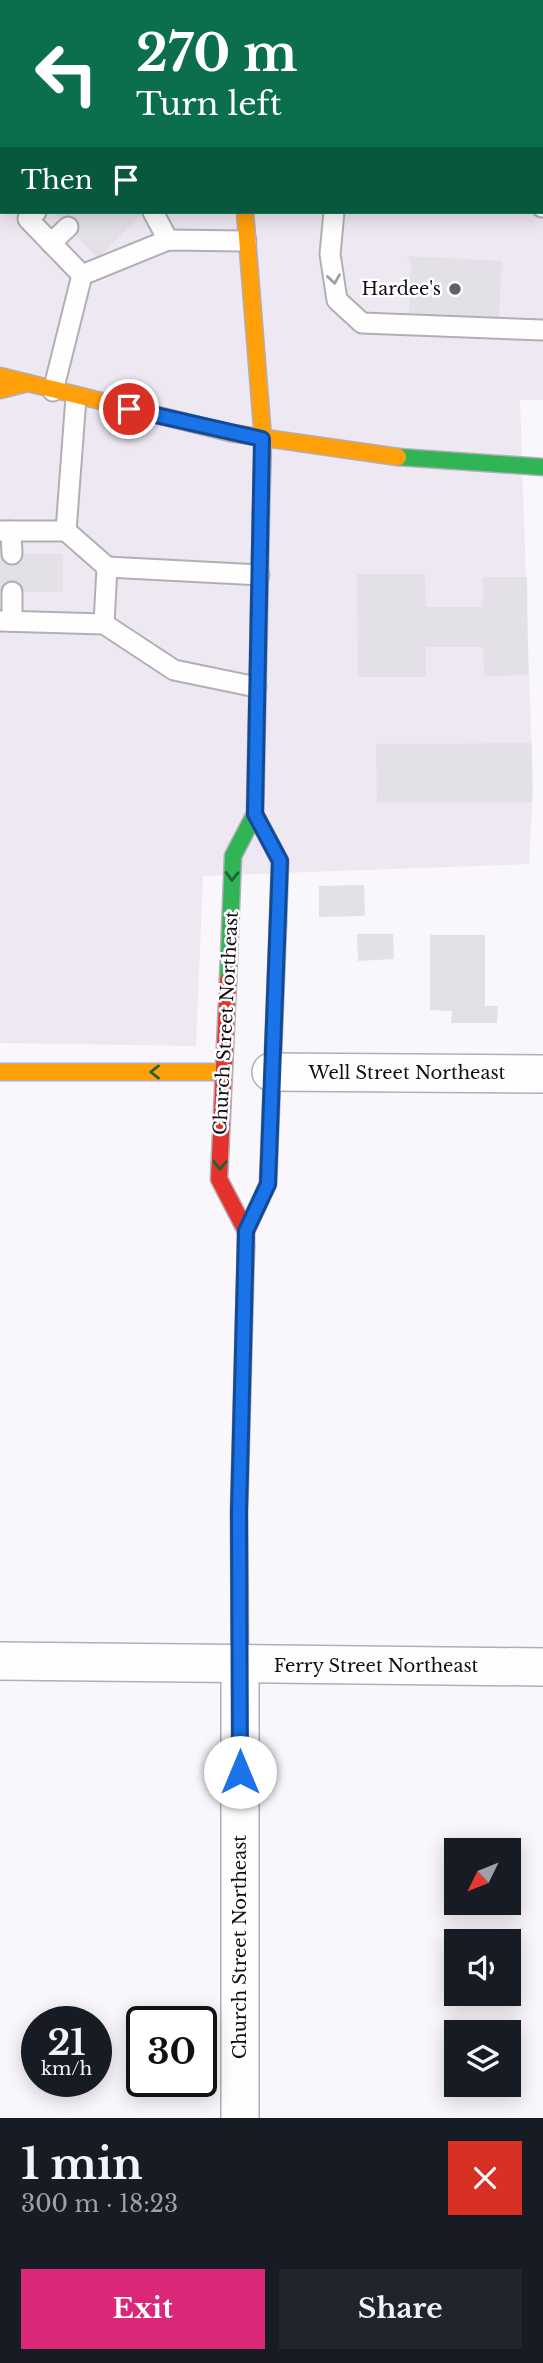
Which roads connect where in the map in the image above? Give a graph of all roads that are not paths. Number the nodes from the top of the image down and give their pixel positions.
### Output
1 (34, 214) edge
2 (154, 214) edge
3 (246, 214) edge
4 (334, 214) edge
5 (68, 227) dead end
6 (168, 240) junction
7 (246, 241) junction
8 (51, 243) junction
9 (82, 275) junction
10 (543, 330) edge
11 (0, 376) edge
12 (28, 383) junction
13 (0, 390) edge
14 (53, 391) junction
15 (76, 397) junction
16 (262, 439) junction
17 (543, 467) edge
18 (6, 531) edge
19 (66, 531) junction
20 (12, 554) dead end
21 (107, 567) junction
22 (259, 576) junction
23 (12, 592) dead end
24 (6, 621) edge
25 (104, 624) junction
26 (256, 687) junction
27 (255, 814) junction
28 (0, 1072) edge
29 (223, 1072) junction
30 (271, 1072) junction
31 (543, 1073) edge
32 (246, 1231) junction
33 (0, 1661) edge
34 (240, 1665) junction
35 (543, 1667) edge
36 (240, 2118) edge

1 - 8 lane
2 - 6 lane
3 - 7 main road, Church Street Northeast
4 -> 10 lane
5 - 8 lane
6 - 7 lane
6 - 9 lane
7 - 16 main road, Church Street Northeast
8 - 9 lane
9 - 14 lane
11 - 12 main road
12 - 13 main road
12 - 14 main road
14 - 15 main road
15 - 16 main road
15 - 19 lane
16 - 17 main road
16 - 22 main road, Church Street Northeast
18 - 19 lane
18 - 20 lane
19 - 21 lane
21 - 22 lane
21 - 25 lane
22 - 26 main road, Church Street Northeast
23 - 24 lane
24 - 25 lane
25 - 26 lane
26 - 27 main road, Church Street Northeast
27 -> 29 main road, Church Street Northeast
27 - 30 main road, Church Street Northeast
29 -> 28 main road
29 -> 32 main road, Church Street Northeast
30 - 31 street, Well Street Northeast
30 - 32 main road, Church Street Northeast
32 - 34 main road, Church Street Northeast
33 - 34 street, Ferry Street Northeast
34 - 35 street, Ferry Street Northeast
34 - 36 street, Church Street Northeast

